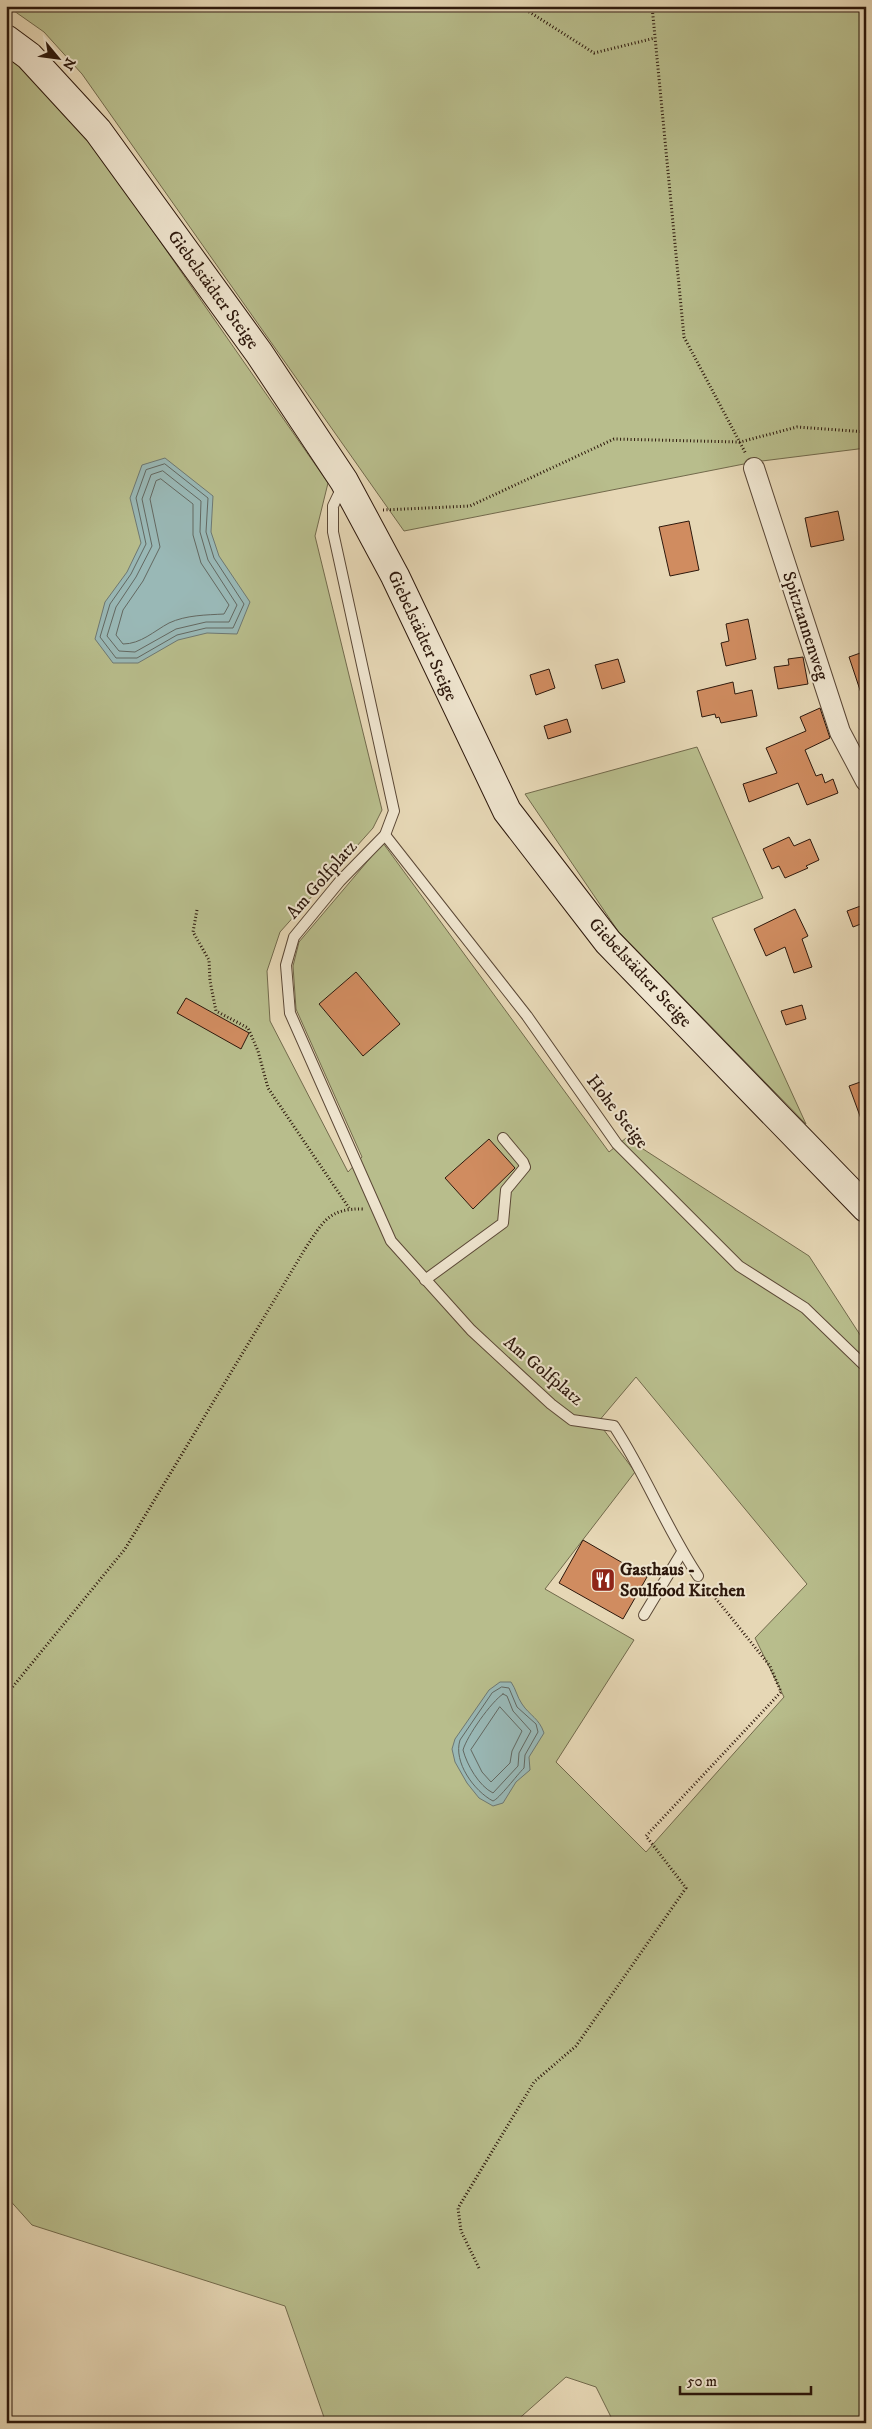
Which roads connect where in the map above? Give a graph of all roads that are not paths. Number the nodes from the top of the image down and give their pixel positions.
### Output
1 (6, 39) edge
2 (754, 468) road end
3 (344, 481) junction
4 (866, 780) edge
5 (385, 835) junction
6 (503, 1138) dead end
7 (866, 1208) edge
8 (426, 1280) junction
9 (866, 1367) edge
10 (682, 1552) junction
11 (698, 1576) road end
12 (644, 1615) dead end

1 - 3 main road, Giebelstädter Steige
2 - 4 street, Spitztannenweg
3 - 5 lane, Am Golfplatz
3 - 7 main road, Giebelstädter Steige
5 - 8 lane, Am Golfplatz
5 - 9 lane, Hohe Steige
6 - 8 lane
8 - 10 lane, Am Golfplatz
10 - 11 lane, Am Golfplatz
10 - 12 lane

